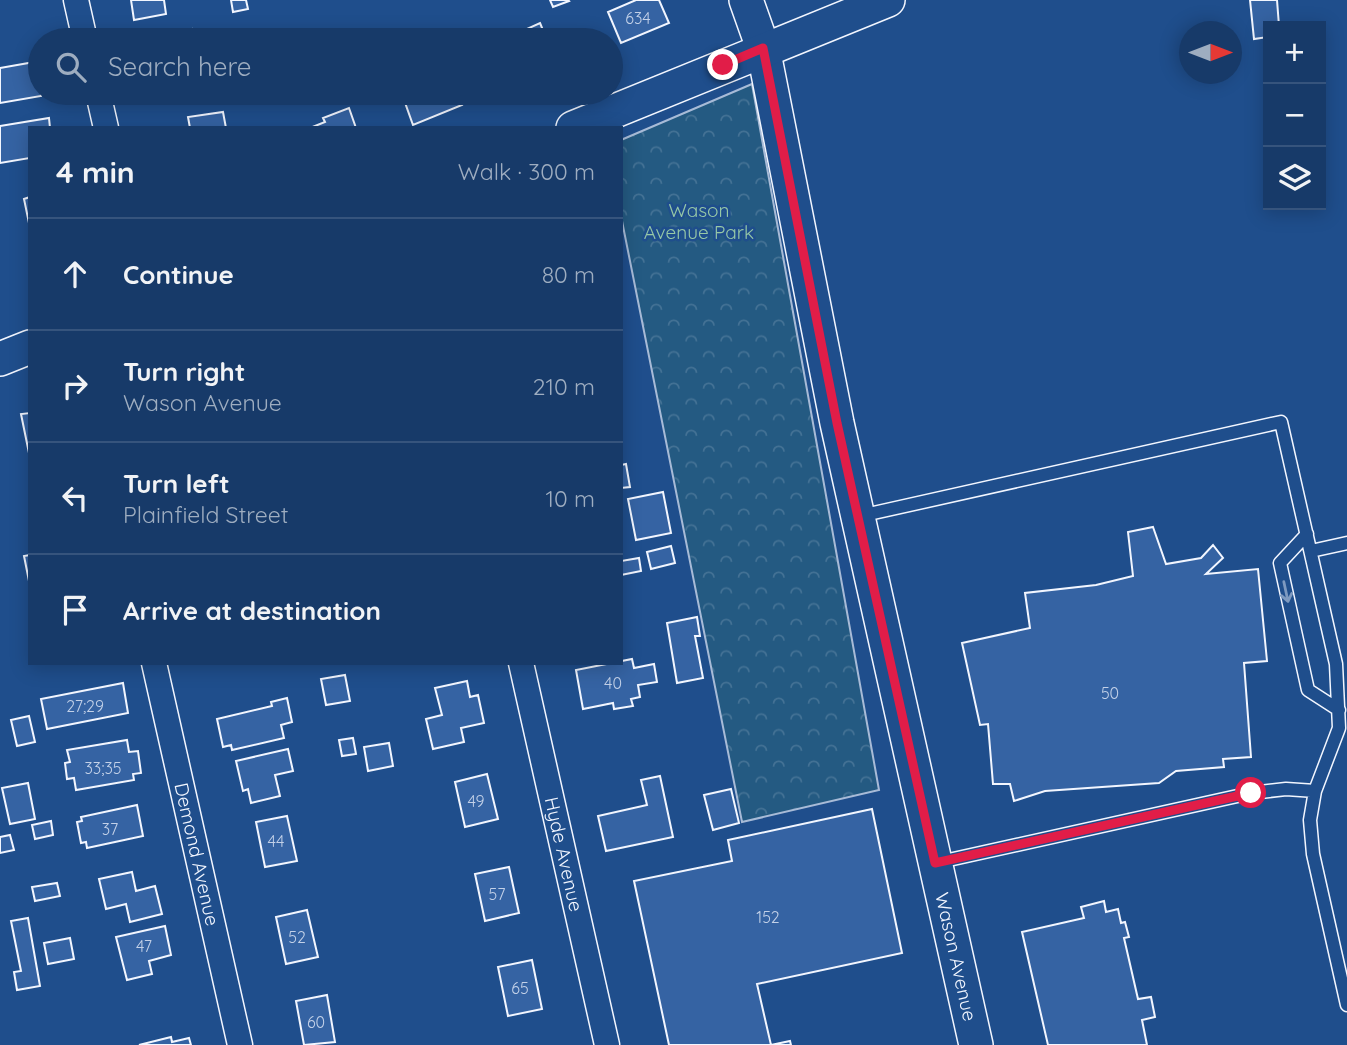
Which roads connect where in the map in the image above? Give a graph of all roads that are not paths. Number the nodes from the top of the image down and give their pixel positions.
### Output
1 (76, 0) edge
2 (746, 0) edge
3 (888, 0) edge
4 (82, 28) edge
5 (763, 48) junction
6 (101, 105) edge
7 (106, 126) edge
8 (578, 126) edge
9 (28, 347) edge
10 (0, 359) edge
11 (857, 516) junction
12 (1307, 534) junction
13 (1347, 543) edge
14 (1311, 551) junction
15 (154, 665) edge
16 (521, 665) edge
17 (1339, 710) junction
18 (1315, 791) junction
19 (935, 863) junction
20 (1347, 1005) edge
21 (240, 1045) edge
22 (607, 1045) edge
23 (976, 1045) edge

1 - 4 street
2 - 5 street, Wason Avenue
3 - 5 street
5 - 8 street
5 - 11 street, Wason Avenue
6 - 7 street
9 - 10 street
11 - 12 lane
11 - 19 street, Wason Avenue
12 - 14 lane
12 -> 17 lane
13 - 14 lane
14 - 17 lane
15 - 21 street, Demond Avenue
16 - 22 street, Hyde Avenue
17 - 18 lane
18 - 19 lane
18 - 20 lane
19 - 23 street, Wason Avenue

